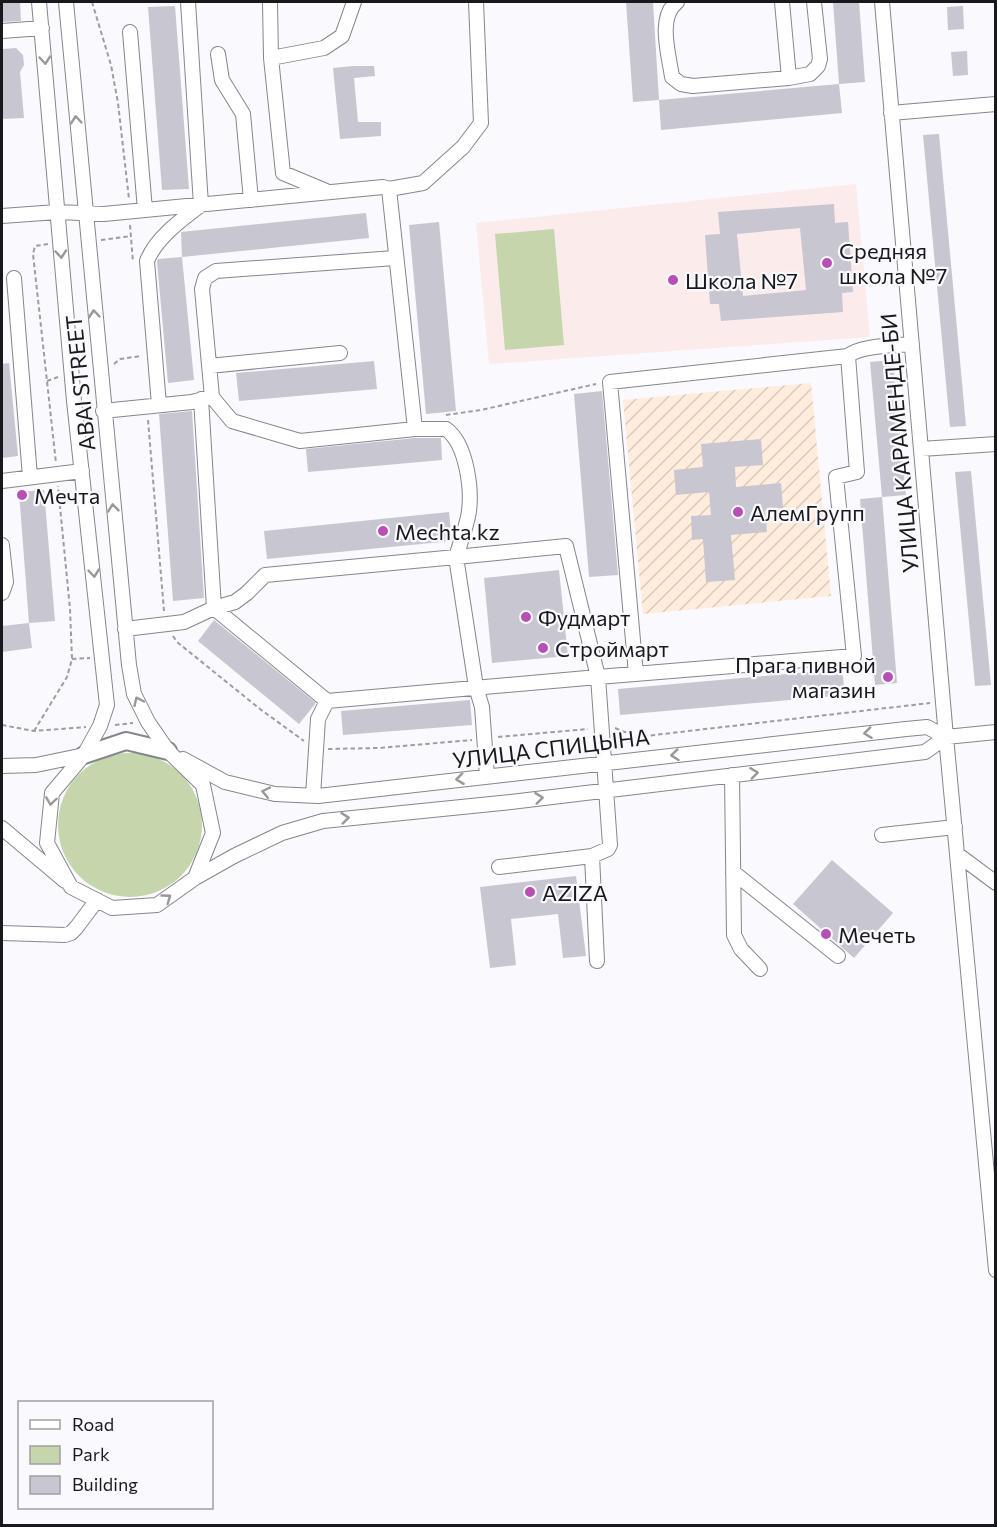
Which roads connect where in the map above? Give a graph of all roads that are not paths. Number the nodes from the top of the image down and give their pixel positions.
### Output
1 (39, 2) edge
2 (66, 2) edge
3 (188, 2) edge
4 (270, 2) edge
5 (354, 2) edge
6 (476, 2) edge
7 (782, 2) edge
8 (814, 2) edge
9 (882, 2) edge
10 (670, 5) edge
11 (42, 28) junction
12 (2, 31) edge
13 (130, 32) dead end
14 (218, 54) dead end
15 (271, 58) junction
16 (789, 78) junction
17 (996, 104) edge
18 (891, 112) junction
19 (389, 189) junction
20 (330, 192) junction
21 (251, 200) junction
22 (201, 205) junction
23 (145, 210) junction
24 (57, 212) junction
25 (84, 212) junction
26 (2, 216) edge
27 (395, 258) junction
28 (14, 278) dead end
29 (912, 344) junction
30 (340, 353) dead end
31 (848, 356) junction
32 (209, 366) junction
33 (206, 398) junction
34 (153, 406) junction
35 (103, 411) junction
36 (415, 429) junction
37 (996, 444) edge
38 (921, 449) junction
39 (82, 471) junction
40 (30, 477) junction
41 (2, 481) edge
42 (2, 545) edge
43 (456, 557) junction
44 (2, 593) edge
45 (214, 608) junction
46 (125, 629) junction
47 (636, 674) junction
48 (598, 677) junction
49 (476, 687) junction
50 (327, 701) junction
51 (996, 732) edge
52 (946, 736) junction
53 (168, 751) junction
54 (84, 754) junction
55 (603, 762) junction
56 (2, 765) edge
57 (732, 775) junction
58 (487, 776) junction
59 (606, 790) junction
60 (313, 796) junction
61 (955, 827) junction
62 (2, 828) edge
63 (882, 835) dead end
64 (957, 854) junction
65 (592, 856) junction
66 (499, 867) dead end
67 (733, 872) junction
68 (195, 878) junction
69 (996, 883) edge
70 (71, 887) junction
71 (97, 900) junction
72 (2, 933) edge
73 (838, 956) dead end
74 (597, 961) dead end
75 (760, 969) dead end
76 (996, 1270) edge

1 - 11 street, ABAI STREET
25 -> 2 street, ABAI STREET
3 - 22 street
4 - 15 street
5 - 15 street
6 - 19 street
7 - 16 street
8 - 16 street
9 - 18 street, УЛИЦА КАРАМЕНДЕ-БИ
10 - 16 street
11 - 12 street
11 -> 24 street, ABAI STREET
13 - 23 street
14 - 21 street
15 - 20 street
17 - 18 street
18 - 29 street, УЛИЦА КАРАМЕНДЕ-БИ
19 - 20 street
19 - 27 street
20 - 21 street
21 - 22 street
22 - 23 street
22 - 34 street
23 - 25 street
24 - 25 street
24 - 26 street
24 -> 39 street, ABAI STREET
35 -> 25 street, ABAI STREET
27 - 32 street
27 - 36 street
28 - 40 street
29 - 31 street
29 - 38 street, УЛИЦА КАРАМЕНДЕ-БИ
30 - 32 street
31 - 47 street
31 - 47 street
32 - 33 street
33 - 34 street
33 - 36 street
33 - 45 street
34 - 35 street
46 -> 35 street, ABAI STREET
36 - 43 street
37 - 38 street
38 - 52 street, УЛИЦА КАРАМЕНДЕ-БИ
39 - 40 street
39 -> 54 street, ABAI STREET
40 - 41 street
42 - 44 street
43 - 45 street
43 - 48 street
43 - 49 street
45 - 46 street
45 - 50 street
53 -> 46 street, ABAI STREET
47 - 48 street
48 - 49 street
48 - 55 street
49 - 50 street
49 - 58 street
50 - 60 street
51 - 52 street, УЛИЦА СПИЦЫНА
52 -> 55 street, УЛИЦА СПИЦЫНА
57 -> 52 street, УЛИЦА СПИЦЫНА
52 - 61 street, УЛИЦА КАРАМЕНДЕ-БИ
53 - 54 main road
60 -> 53 street, УЛИЦА СПИЦЫНА
53 - 68 street
54 - 56 street
54 -> 70 street
55 - 58 street, УЛИЦА СПИЦЫНА
55 - 59 street
57 - 59 street, УЛИЦА СПИЦЫНА
57 - 67 street
58 -> 60 street, УЛИЦА СПИЦЫНА
59 - 65 street
68 -> 59 street, УЛИЦА СПИЦЫНА
61 - 63 street
61 - 64 street, УЛИЦА КАРАМЕНДЕ-БИ
62 - 70 street
64 - 69 street
64 - 76 street, УЛИЦА КАРАМЕНДЕ-БИ
65 - 66 street
65 - 74 street
67 - 73 street
67 - 75 street
71 -> 68 street
70 - 71 street
71 - 72 street

